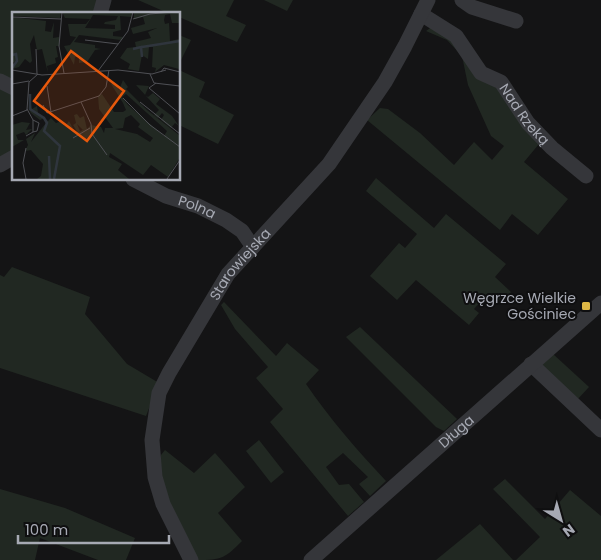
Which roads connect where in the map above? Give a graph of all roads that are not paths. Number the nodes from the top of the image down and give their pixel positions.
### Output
1 (428, 0) edge
2 (462, 0) edge
3 (421, 14) junction
4 (516, 21) dead end
5 (0, 81) edge
6 (12, 87) edge
7 (12, 158) edge
8 (0, 165) edge
9 (586, 176) dead end
10 (135, 180) edge
11 (253, 247) junction
12 (601, 303) edge
13 (531, 364) junction
14 (601, 430) edge
15 (191, 560) edge
16 (312, 560) edge

1 - 3 street, Starowiejska
2 - 4 street
3 - 9 street, Nad Rzeką
3 - 11 street, Starowiejska
5 - 6 street
7 - 8 street
10 - 11 street, Polna
11 - 15 street, Starowiejska
12 - 13 street, Długa
13 - 14 street
13 - 16 street, Długa

